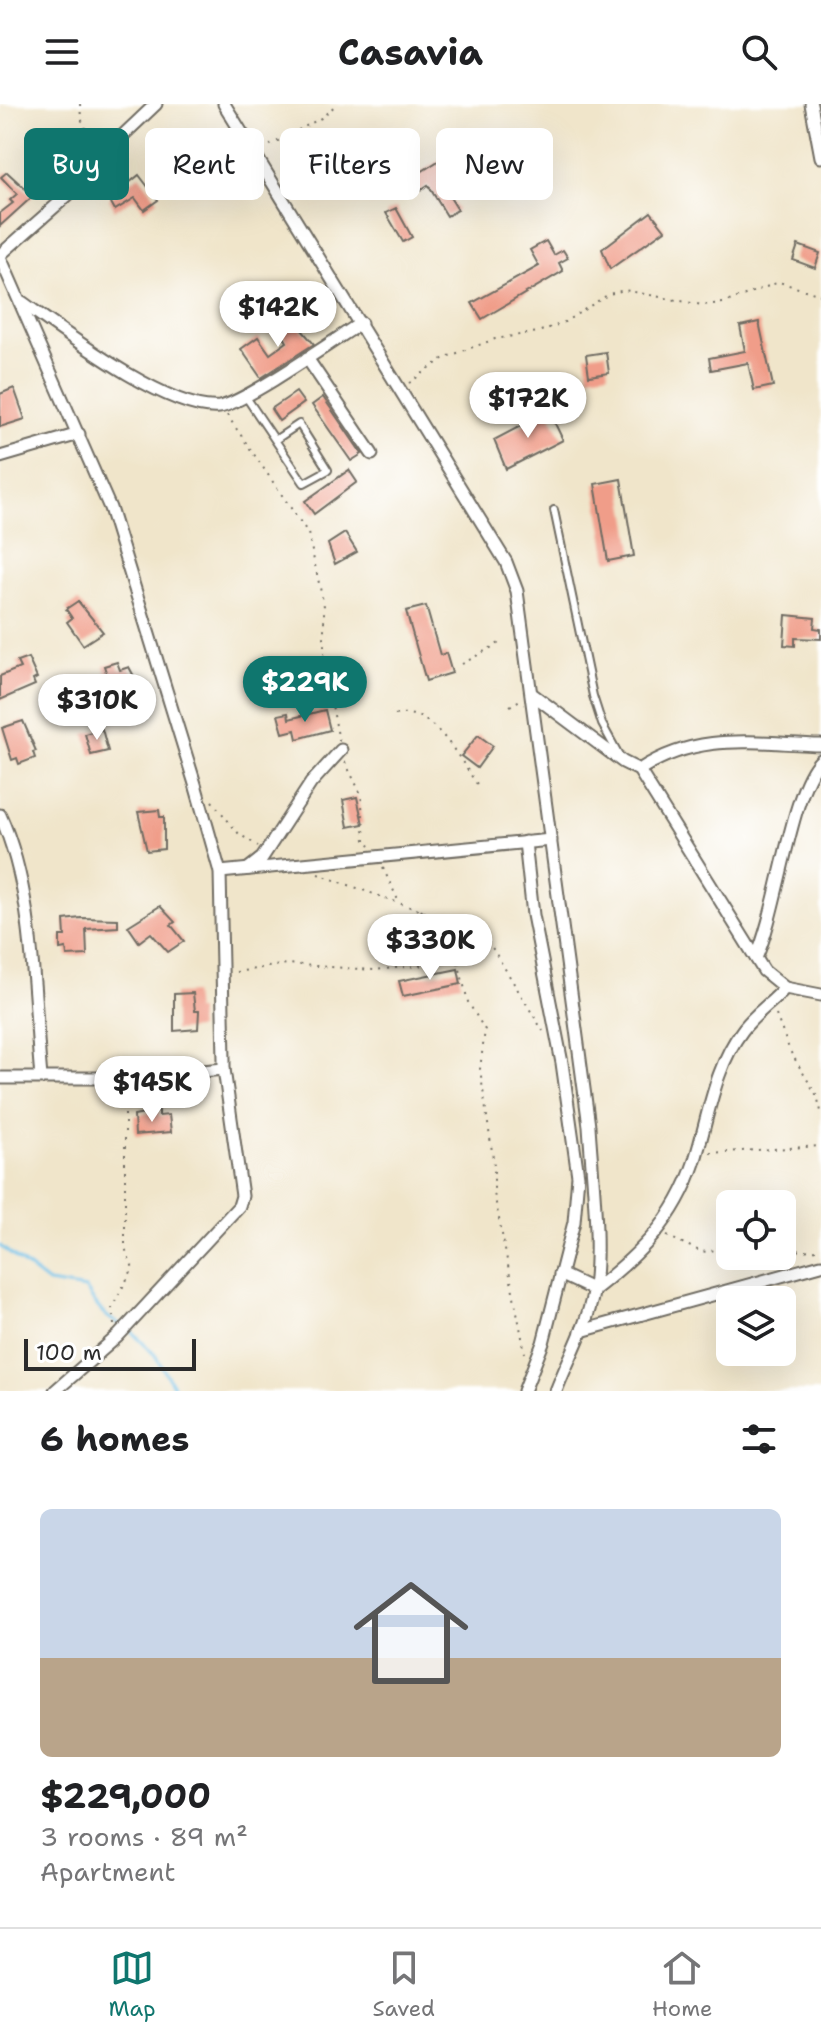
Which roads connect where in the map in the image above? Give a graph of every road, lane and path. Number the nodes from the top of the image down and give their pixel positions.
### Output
1 (80, 104) edge
2 (156, 104) edge
3 (224, 104) edge
4 (337, 104) edge
5 (811, 104) edge
6 (86, 128) edge
7 (239, 128) edge
8 (129, 130) edge
9 (264, 149) edge
10 (821, 157) edge
11 (264, 168) edge
12 (62, 200) edge
13 (0, 256) edge
14 (821, 295) edge
15 (21, 301) junction
16 (361, 323) junction
17 (307, 358) junction
18 (401, 388) junction
19 (245, 395) junction
20 (222, 407) junction
21 (79, 434) junction
22 (275, 440) junction
23 (372, 454) dead end
24 (0, 457) edge
25 (554, 510) dead end
26 (501, 642) dead end
27 (462, 664) dead end
28 (531, 694) junction
29 (395, 715) dead end
30 (821, 745) edge
31 (341, 750) junction
32 (821, 760) edge
33 (623, 762) junction
34 (639, 770) junction
35 (195, 784) junction
36 (480, 788) dead end
37 (0, 815) edge
38 (551, 840) junction
39 (525, 842) junction
40 (267, 852) junction
41 (378, 856) junction
42 (298, 864) junction
43 (248, 870) junction
44 (220, 872) junction
45 (398, 900) junction
46 (421, 910) junction
47 (756, 958) junction
48 (458, 961) junction
49 (220, 979) junction
50 (785, 988) junction
51 (821, 995) edge
52 (771, 1003) junction
53 (546, 1036) dead end
54 (224, 1069) junction
55 (41, 1077) junction
56 (0, 1078) edge
57 (125, 1078) junction
58 (821, 1111) edge
59 (821, 1146) edge
60 (696, 1154) junction
61 (659, 1233) junction
62 (716, 1250) edge
63 (821, 1250) edge
64 (796, 1251) edge
65 (821, 1265) edge
66 (560, 1274) junction
67 (594, 1290) junction
68 (581, 1331) junction
69 (118, 1336) junction
70 (530, 1375) junction
71 (55, 1391) edge
72 (524, 1391) edge
73 (556, 1391) edge

1 - 6 path
2 - 8 street
3 - 7 street
4 - 9 path
5 - 10 street
11 - 16 street
12 - 13 street
13 - 15 street
14 - 18 path
15 - 20 street
15 - 21 street
16 - 17 street
16 - 18 street
17 - 19 street
17 - 23 street
18 - 28 street
19 - 20 street
19 - 22 lane
20 - 31 path
21 - 24 street
21 - 35 street
22 - 22 lane
25 - 33 lane
26 - 27 path
28 - 33 street
28 - 38 street
29 - 36 path
30 - 34 street
31 - 40 street
31 - 41 path
32 - 47 street
33 - 34 street
34 - 47 street
35 - 40 path
35 - 44 street
37 - 55 street
38 - 39 street
38 - 67 street
39 - 41 street
39 - 66 street
40 - 43 street
41 - 42 street
41 - 45 path
42 - 43 street
42 - 45 path
43 - 44 street
44 - 49 street
45 - 46 path
46 - 48 path
46 - 53 path
47 - 50 street
48 - 49 path
48 - 70 path
49 - 54 street
50 - 51 street
50 - 52 street
52 - 58 path
52 - 60 street
54 - 57 street
54 - 69 street
55 - 56 street
55 - 57 street
57 - 69 path
59 - 60 path
60 - 61 street
61 - 62 path
61 - 67 street
63 - 64 path
65 - 68 street
66 - 67 street
66 - 70 street
67 - 68 street
68 - 73 street
69 - 71 street
70 - 72 street

